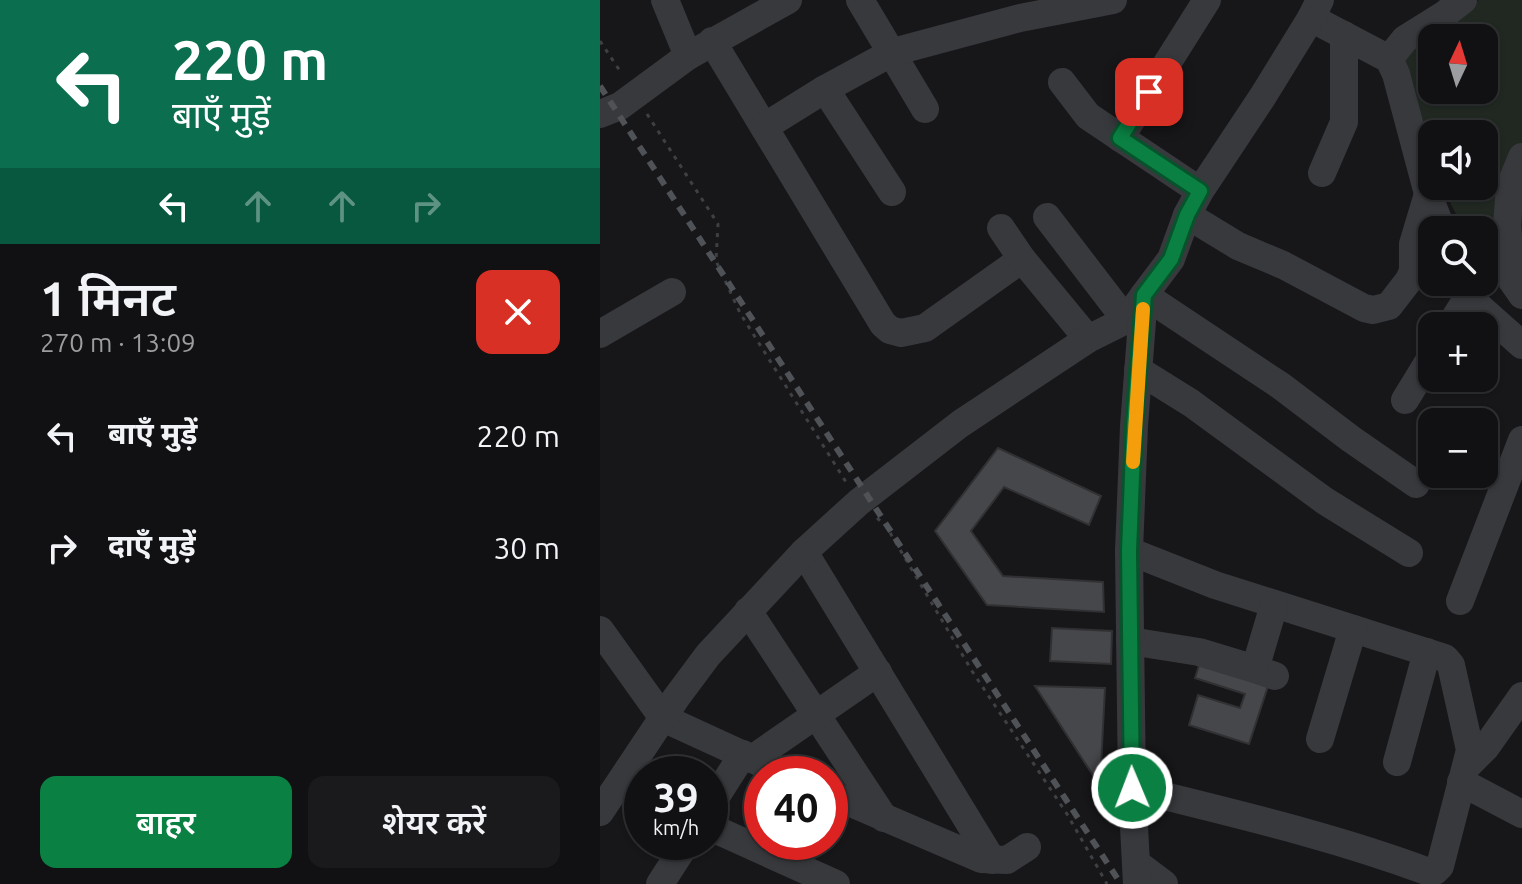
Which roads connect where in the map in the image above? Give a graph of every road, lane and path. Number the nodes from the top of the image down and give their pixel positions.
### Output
1 (665, 0) edge
2 (788, 0) edge
3 (860, 0) edge
4 (1113, 0) edge
5 (1207, 0) edge
6 (1453, 5) edge
7 (1018, 9) edge
8 (1316, 9) edge
9 (1344, 35) junction
10 (600, 41) edge
11 (700, 49) junction
12 (893, 52) junction
13 (1389, 59) junction
14 (1062, 82) dead end
15 (825, 89) junction
16 (634, 94) junction
17 (925, 109) dead end
18 (600, 114) edge
19 (764, 127) junction
20 (1120, 138) junction
21 (1418, 156) edge
22 (1522, 157) edge
23 (1322, 173) dead end
24 (892, 192) dead end
25 (1426, 200) edge
26 (1193, 203) junction
27 (1047, 217) dead end
28 (1001, 228) dead end
29 (1022, 259) junction
30 (672, 292) dead end
31 (1144, 295) junction
32 (1522, 295) edge
33 (1473, 296) edge
34 (1126, 320) junction
35 (600, 334) edge
36 (1088, 339) junction
37 (1522, 345) edge
38 (1138, 370) junction
39 (1418, 379) edge
40 (1405, 400) dead end
41 (1522, 440) edge
42 (1416, 484) dead end
43 (859, 502) junction
44 (1129, 551) junction
45 (804, 552) junction
46 (1409, 553) dead end
47 (1460, 601) dead end
48 (1274, 605) junction
49 (748, 611) junction
50 (1353, 629) junction
51 (600, 630) edge
52 (1130, 641) junction
53 (1427, 652) junction
54 (878, 672) junction
55 (1522, 696) edge
56 (816, 714) junction
57 (663, 718) junction
58 (1320, 739) dead end
59 (747, 756) joint
60 (744, 760) edge
61 (1397, 762) dead end
62 (1464, 775) junction
63 (728, 782) edge
64 (1132, 788) junction
65 (848, 802) edge
66 (600, 812) edge
67 (1522, 814) edge
68 (884, 818) junction
69 (728, 835) edge
70 (1027, 847) dead end
71 (675, 860) edge
72 (992, 860) junction
73 (1137, 874) edge
74 (660, 884) edge
75 (836, 884) edge
76 (1107, 884) edge
77 (1164, 884) edge

1 - 11 street
2 - 11 street
3 - 12 street
4 - 7 street
5 - 20 street
6 - 13 street
7 - 12 street
8 - 9 street
8 - 26 street
9 - 13 street
9 - 23 street
10 - 16 path
11 - 16 street
11 - 19 street
12 - 15 street
12 - 17 street
13 - 21 street
14 - 20 street
15 - 19 street
15 - 24 street
16 - 18 street
16 - 43 path
19 - 29 street
20 - 26 street
22 - 32 street
25 - 26 street
26 - 31 street
27 - 34 street
28 - 29 street
29 - 36 street
30 - 35 street
31 - 34 street
31 - 38 street
31 - 42 street
33 - 37 street
34 - 36 street
36 - 43 street
38 - 44 street
38 - 46 street
39 - 40 street
41 - 47 street
43 - 45 street
43 - 76 path
44 - 48 street
44 - 52 street
45 - 49 street
45 - 54 street
48 - 50 street
48 - 52 street
49 - 56 street
49 - 57 street
50 - 53 street
50 - 58 street
51 - 57 street
52 - 64 street
53 - 61 street
53 - 62 street
54 - 56 street
54 - 72 street
55 - 62 street
56 - 59 street
56 - 68 street
57 - 59 street
57 - 66 street
60 - 63 street
62 - 64 street
62 - 67 street
64 - 73 street
65 - 68 street
68 - 72 street
69 - 75 street
70 - 72 street
71 - 74 street
73 - 77 street

